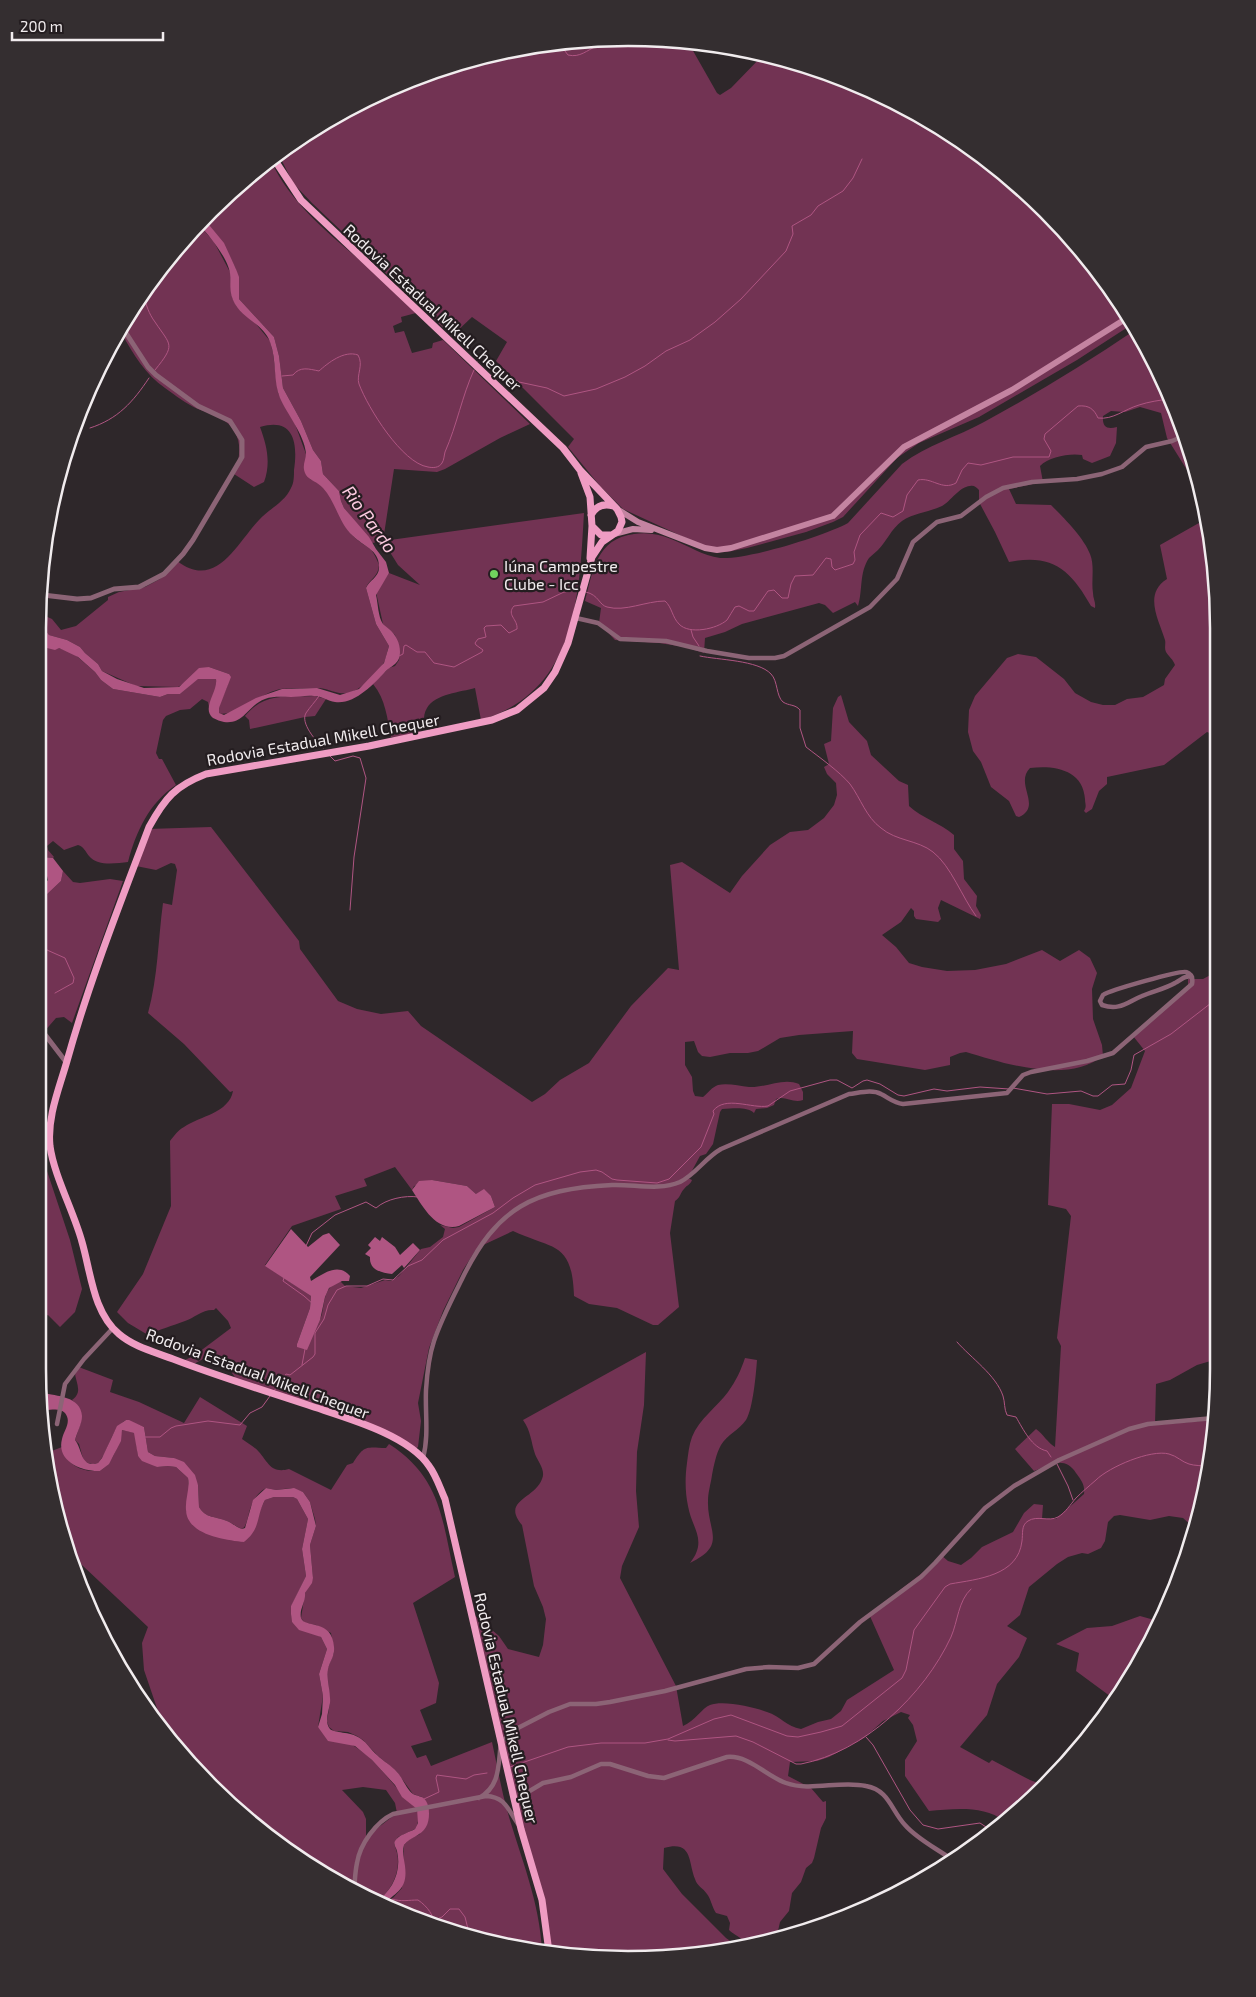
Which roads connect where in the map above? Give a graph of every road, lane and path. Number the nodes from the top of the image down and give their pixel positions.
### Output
1 (277, 164) edge
2 (1122, 321) edge
3 (126, 333) edge
4 (1178, 438) edge
5 (580, 470) junction
6 (615, 508) junction
7 (591, 516) junction
8 (592, 526) junction
9 (660, 531) junction
10 (612, 534) junction
11 (590, 564) junction
12 (47, 595) edge
13 (576, 618) junction
14 (1192, 977) junction
15 (46, 1037) edge
16 (66, 1062) junction
17 (113, 1328) junction
18 (1208, 1419) edge
19 (57, 1424) dead end
20 (423, 1458) junction
21 (501, 1742) junction
22 (479, 1798) junction
23 (515, 1803) junction
24 (522, 1829) junction
25 (946, 1856) edge
26 (355, 1882) edge
27 (548, 1945) edge

1 - 5 main road, Rodovia Estadual Mikell Chequer
2 - 9 main road
3 - 12 street
4 - 13 street
5 - 6 main road, Rodovia Estadual Mikell Chequer
5 - 7 main road
6 - 7 main road
6 - 9 main road
6 - 10 main road
7 - 8 main road
8 - 10 main road
8 - 11 main road
9 - 10 main road
10 - 11 main road
11 - 13 main road, Rodovia Estadual Mikell Chequer
13 - 16 main road, Rodovia Estadual Mikell Chequer
14 - 14 street
14 - 20 street
15 - 16 street
16 - 17 main road, Rodovia Estadual Mikell Chequer
17 - 19 street
17 - 20 main road, Rodovia Estadual Mikell Chequer
18 - 21 street
20 - 21 main road, Rodovia Estadual Mikell Chequer
21 - 22 street
21 - 23 main road, Rodovia Estadual Mikell Chequer
22 - 24 street
22 - 26 street
23 - 24 main road, Rodovia Estadual Mikell Chequer
23 - 25 street
24 - 27 main road, Rodovia Estadual Mikell Chequer

